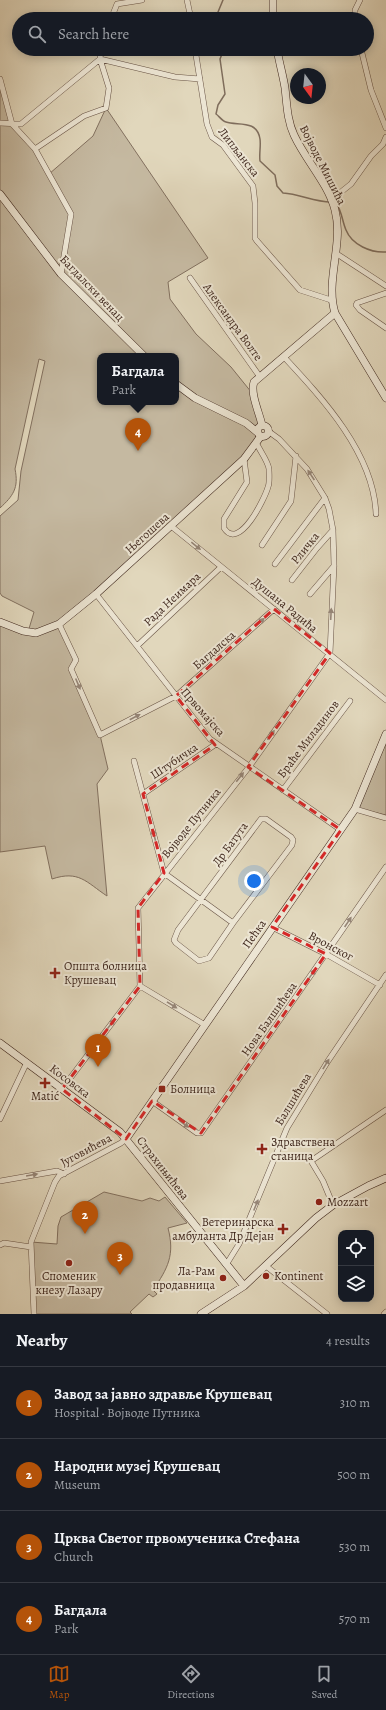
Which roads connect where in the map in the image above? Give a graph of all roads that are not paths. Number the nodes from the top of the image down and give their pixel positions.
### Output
1 (142, 0) edge
2 (187, 0) edge
3 (273, 0) edge
4 (360, 0) edge
5 (114, 12) edge
6 (189, 12) edge
7 (273, 12) edge
8 (355, 12) edge
9 (100, 56) edge
10 (197, 56) edge
11 (278, 56) edge
12 (363, 56) edge
13 (100, 59) junction
14 (0, 79) edge
15 (200, 79) junction
16 (0, 123) edge
17 (12, 124) junction
18 (386, 128) edge
19 (386, 137) edge
20 (35, 148) junction
21 (0, 194) edge
22 (330, 198) junction
23 (336, 254) junction
24 (61, 274) junction
25 (190, 278) dead end
26 (386, 286) edge
27 (386, 293) edge
28 (331, 300) junction
29 (335, 313) junction
30 (386, 328) edge
31 (141, 353) edge
32 (284, 357) junction
33 (260, 377) junction
34 (179, 386) edge
35 (386, 398) edge
36 (262, 425) junction
37 (268, 431) junction
38 (259, 434) junction
39 (256, 444) junction
40 (296, 456) junction
41 (244, 459) junction
42 (325, 498) junction
43 (376, 514) dead end
44 (171, 526) junction
45 (333, 530) junction
46 (262, 545) dead end
47 (275, 564) dead end
48 (334, 565) junction
49 (221, 567) junction
50 (292, 580) dead end
51 (96, 594) junction
52 (310, 594) dead end
53 (274, 610) junction
54 (0, 622) edge
55 (59, 624) junction
56 (137, 646) junction
57 (330, 653) junction
58 (176, 696) junction
59 (386, 700) edge
60 (350, 701) dead end
61 (386, 734) edge
62 (216, 744) junction
63 (134, 761) dead end
64 (249, 767) junction
65 (283, 790) junction
66 (143, 794) junction
67 (355, 809) junction
68 (386, 818) edge
69 (341, 830) junction
70 (386, 867) edge
71 (164, 873) junction
72 (201, 899) junction
73 (233, 923) junction
74 (272, 927) junction
75 (326, 954) junction
76 (386, 975) edge
77 (380, 984) junction
78 (140, 986) junction
79 (205, 1025) junction
80 (0, 1043) edge
81 (27, 1062) junction
82 (62, 1089) junction
83 (152, 1101) junction
84 (386, 1110) edge
85 (0, 1119) edge
86 (126, 1139) junction
87 (64, 1174) junction
88 (386, 1178) edge
89 (0, 1181) edge
90 (333, 1205) junction
91 (1, 1243) edge
92 (31, 1249) junction
93 (226, 1265) junction
94 (266, 1266) junction
95 (244, 1286) junction
96 (34, 1314) edge
97 (202, 1314) edge
98 (327, 1314) edge

1 - 5 street
2 - 6 street
3 - 7 street
4 - 8 street
9 - 13 street
10 - 15 street, Липљанска
11 - 22 street, Војводе Мишића
12 - 18 street
13 - 15 street
13 - 17 street
13 - 20 street
14 - 17 street
15 - 28 street, Липљанска
16 - 17 street
17 - 20 street
19 - 22 street
20 - 24 street
21 - 24 street, Багдалски венац
22 - 23 street, Војводе Мишића
23 - 26 street
23 - 28 street, Војводе Мишића
24 - 31 street, Багдалски венац
25 - 33 street, Александра Волте
27 - 30 street
28 - 29 street, Војводе Мишића
29 - 32 street
29 - 35 street, Војводе Мишића
32 - 33 street
32 - 43 street
33 - 36 street
34 - 38 street
36 - 37 street
36 - 38 street
37 - 38 street
37 - 40 street
38 - 39 street, Његошева
39 - 41 street, Његошева
39 - 41 street
42 -> 40 street
40 - 46 street
41 - 44 street, Његошева
42 - 45 street
42 - 47 street
44 -> 49 street, Душана Радића
44 - 51 street, Његошева
45 - 48 street
45 - 50 street, Рличка
48 - 52 street
57 -> 48 street
49 - 53 street, Душана Радића
49 - 56 street, Рада Неимара
51 - 55 street, Његошева
51 - 56 street, Првомајска
53 - 57 street, Душана Радића
58 -> 53 street, Багдалска
54 - 55 street, Његошева
55 -> 58 street, Багдалска
56 - 58 street, Првомајска
57 - 59 street, Душана Радића
64 -> 57 street, Војводе Путника
58 - 62 street, Првомајска
60 - 65 street, Браће Миладинов
61 - 67 street, Пећка
62 - 64 street, Првомајска
62 - 66 street, Штубичка
63 - 66 street
64 - 65 street, Првомајска
71 -> 64 street, Војводе Путника
65 - 69 street, Првомајска
71 -> 66 street
67 - 68 street
67 - 69 street, Пећка
69 - 74 street, Пећка
75 -> 70 street, Нова Балшићева
71 - 72 street
71 - 78 street, Војводе Путника
72 - 73 street
72 - 73 street, Др Батута
72 - 73 street, Др Батута
74 - 75 street, Вронског
74 - 79 street, Пећка
75 - 77 street, Вронског
83 -> 75 street, Нова Балшићева
76 - 77 street, Балшићева
93 -> 77 street, Балшићева
78 -> 79 street
82 -> 78 street
79 - 83 street, Пећка
80 - 81 street, Косовска
81 - 82 street, Косовска
81 - 85 street
82 - 86 street, Косовска
83 - 86 street, Пећка
84 - 90 street
86 - 87 street, Југовићева
86 - 93 street, Страхињићева
89 -> 87 street
87 - 92 street, Југовићева
88 - 90 street
90 - 94 street
91 - 92 street
92 - 96 street, Југовићева
93 - 95 street, Страхињићева
94 - 95 street
94 - 98 street
95 - 97 street

